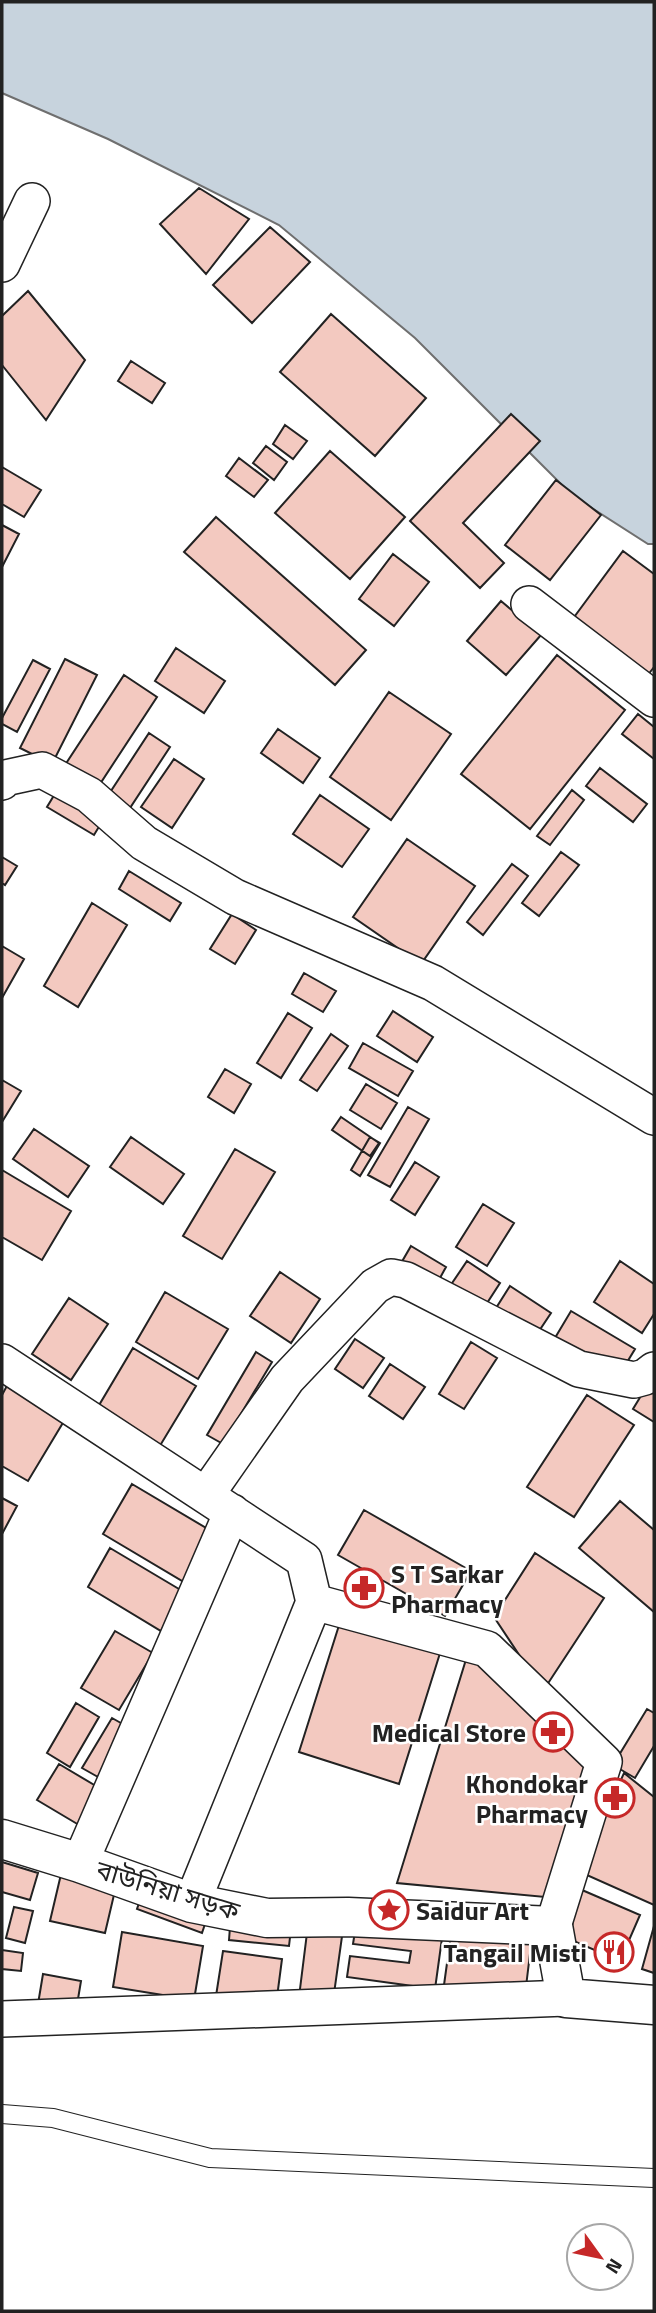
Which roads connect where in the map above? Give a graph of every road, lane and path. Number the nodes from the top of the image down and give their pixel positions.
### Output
1 (32, 201) dead end
2 (2, 264) edge
3 (529, 604) dead end
4 (654, 699) edge
5 (2, 782) edge
6 (654, 1117) edge
7 (2, 1362) edge
8 (654, 1370) edge
9 (219, 1504) junction
10 (314, 1602) junction
11 (2, 1839) edge
12 (80, 1863) junction
13 (192, 1903) junction
14 (554, 1926) junction
15 (566, 1998) junction
16 (654, 2005) edge
17 (2, 2019) edge
18 (2, 2114) edge
19 (654, 2178) edge

1 - 2 street
3 - 4 street
5 - 6 street
7 - 9 street
8 - 9 street
9 - 10 street
9 - 12 street
10 - 13 street
10 - 14 street
11 - 12 street, বাউনিয়া সড়ক
12 - 13 street, বাউনিয়া সড়ক
13 - 14 street, বাউনিয়া সড়ক
14 - 15 street
15 - 16 street
15 - 17 street
18 - 19 lane

